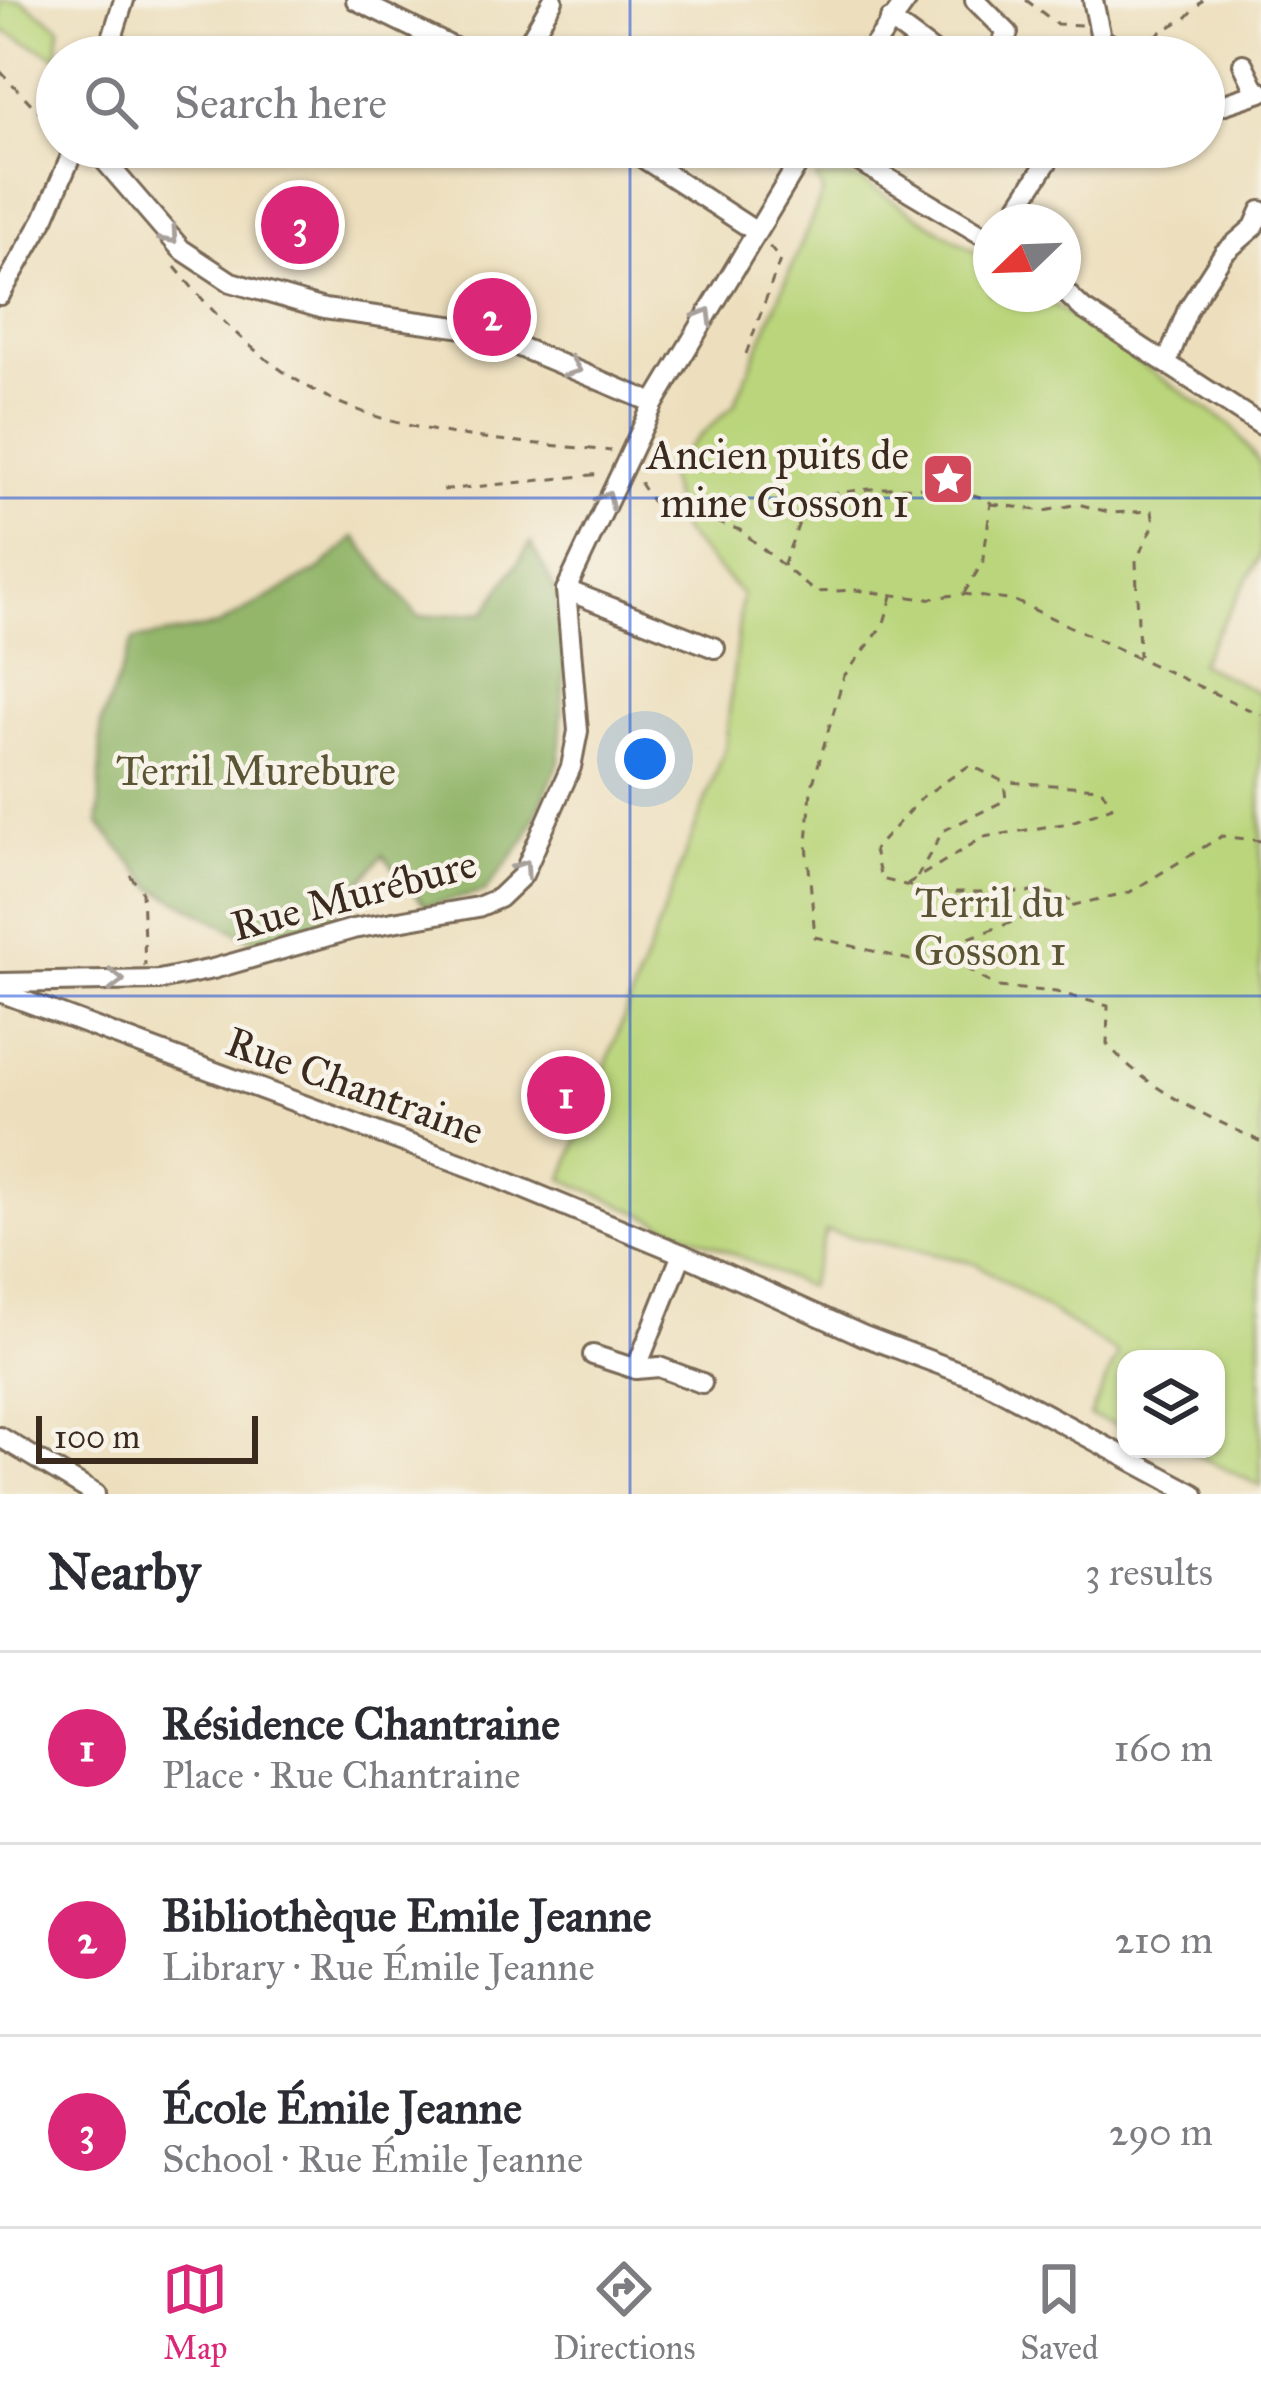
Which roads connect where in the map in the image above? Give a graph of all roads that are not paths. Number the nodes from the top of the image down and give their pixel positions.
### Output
1 (124, 0) edge
2 (356, 0) edge
3 (553, 0) edge
4 (907, 0) edge
5 (975, 0) edge
6 (1094, 0) edge
7 (890, 20) junction
8 (113, 36) edge
9 (430, 36) edge
10 (532, 36) edge
11 (880, 36) edge
12 (912, 36) edge
13 (1006, 36) edge
14 (1105, 36) edge
15 (1243, 64) dead end
16 (1259, 92) edge
17 (1225, 104) edge
18 (66, 168) edge
19 (111, 168) edge
20 (658, 168) edge
21 (797, 168) edge
22 (870, 168) edge
23 (1044, 168) edge
24 (1020, 204) edge
25 (1261, 213) edge
26 (973, 229) edge
27 (760, 236) junction
28 (0, 295) edge
29 (1081, 302) edge
30 (1167, 362) junction
31 (654, 403) junction
32 (1261, 425) edge
33 (566, 590) junction
34 (716, 648) dead end
35 (0, 988) edge
36 (682, 1254) junction
37 (593, 1355) dead end
38 (636, 1369) junction
39 (702, 1383) dead end
40 (0, 1437) edge
41 (95, 1494) edge
42 (1194, 1494) edge

1 - 8 street
2 - 9 street
3 - 10 street
4 - 7 street
5 - 13 street
6 - 14 street
7 - 11 street
7 - 12 street
15 - 16 street
16 - 17 street
18 - 28 street
19 -> 31 street
20 - 27 street
21 - 27 street, Rue Murébure
22 - 26 street
23 - 24 street
25 - 30 street
31 -> 27 street, Rue Murébure
29 - 30 street
30 - 32 street
33 -> 31 street, Rue Murébure
33 - 34 street
35 -> 33 street, Rue Murébure
35 - 36 street, Rue Chantraine
36 - 38 street
36 - 42 street, Rue Chantraine
37 - 38 street
38 - 39 street
40 - 41 street

